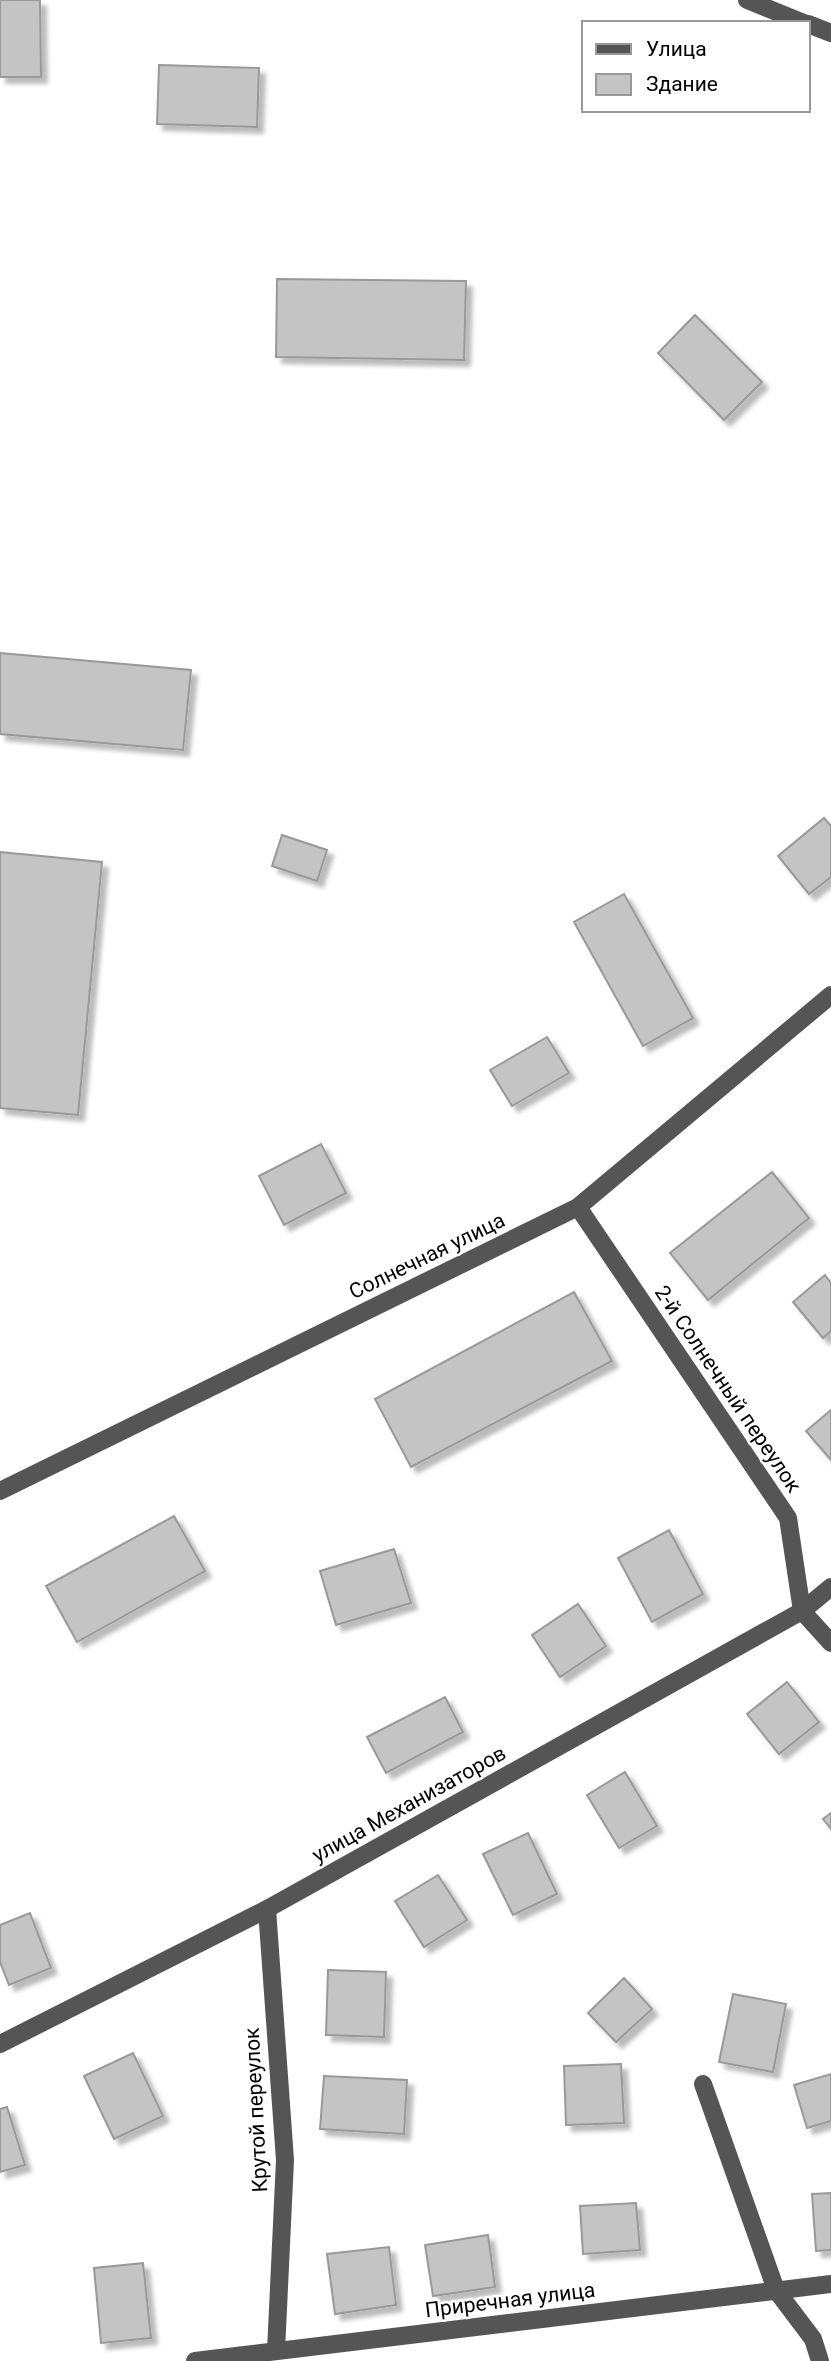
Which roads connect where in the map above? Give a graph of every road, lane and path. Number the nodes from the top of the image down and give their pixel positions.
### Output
1 (747, 0) edge
2 (799, 21) edge
3 (810, 25) edge
4 (831, 33) edge
5 (831, 995) edge
6 (578, 1207) junction
7 (0, 1491) edge
8 (831, 1587) edge
9 (802, 1611) junction
10 (831, 1643) edge
11 (267, 1909) junction
12 (0, 2044) edge
13 (703, 2084) dead end
14 (831, 2284) edge
15 (776, 2290) junction
16 (276, 2351) junction
17 (195, 2361) edge
18 (820, 2361) edge

1 - 2 street
3 - 4 street
5 - 6 street, Солнечная улица
6 - 7 street, Солнечная улица
6 - 9 street, 2-й Солнечный переулок
8 - 9 street, улица Механизаторов
9 - 10 street
9 - 11 street, улица Механизаторов
11 - 12 street, улица Механизаторов
11 - 16 street, Крутой переулок
13 - 15 street
14 - 15 street, Приречная улица
15 - 16 street, Приречная улица
15 - 18 street
16 - 17 street, Приречная улица

